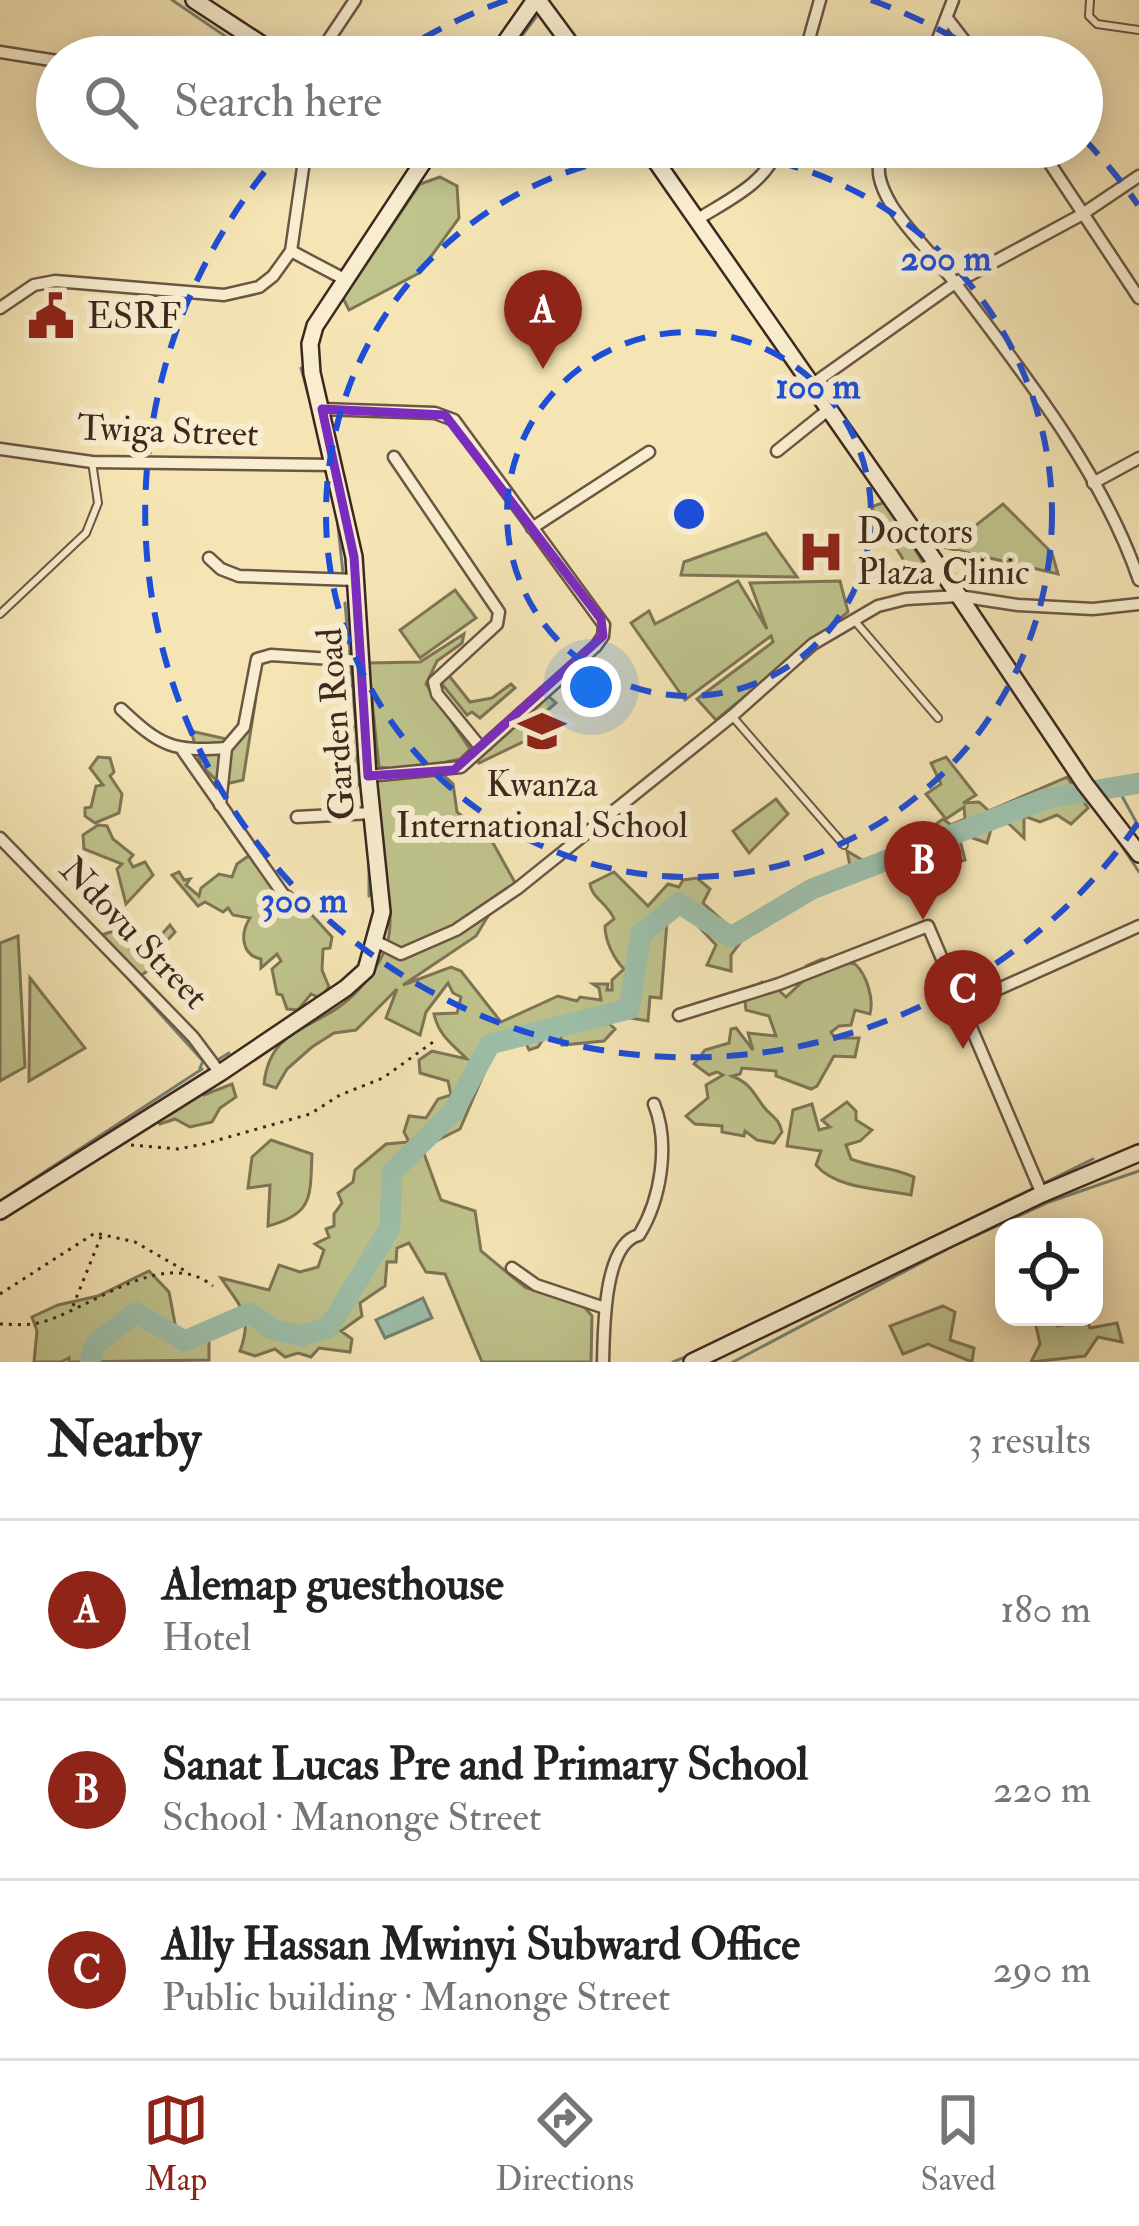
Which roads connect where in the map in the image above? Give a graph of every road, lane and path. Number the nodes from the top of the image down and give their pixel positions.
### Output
1 (194, 0) edge
2 (356, 0) edge
3 (537, 0) edge
4 (820, 0) edge
5 (953, 0) edge
6 (1090, 0) edge
7 (946, 18) junction
8 (1139, 30) edge
9 (249, 36) edge
10 (331, 36) edge
11 (510, 36) edge
12 (564, 36) edge
13 (810, 36) edge
14 (939, 36) edge
15 (960, 36) edge
16 (0, 52) edge
17 (36, 58) edge
18 (303, 168) edge
19 (415, 168) edge
20 (661, 168) edge
21 (753, 168) edge
22 (769, 168) edge
23 (877, 168) edge
24 (1052, 168) edge
25 (752, 173) dead end
26 (1139, 176) edge
27 (1081, 215) junction
28 (698, 219) junction
29 (290, 250) junction
30 (346, 280) junction
31 (955, 283) junction
32 (1139, 298) edge
33 (0, 308) edge
34 (810, 386) junction
35 (322, 409) junction
36 (828, 410) junction
37 (0, 449) edge
38 (777, 451) dead end
39 (649, 452) dead end
40 (394, 457) dead end
41 (1139, 458) edge
42 (92, 463) junction
43 (335, 465) junction
44 (1094, 483) junction
45 (532, 527) junction
46 (209, 558) dead end
47 (356, 580) junction
48 (1139, 580) edge
49 (959, 596) junction
50 (1135, 604) edge
51 (0, 614) edge
52 (854, 620) junction
53 (362, 661) junction
54 (121, 710) dead end
55 (732, 716) junction
56 (938, 718) dead end
57 (226, 748) junction
58 (482, 748) junction
59 (183, 751) junction
60 (368, 776) junction
61 (220, 808) junction
62 (372, 814) junction
63 (297, 817) dead end
64 (0, 838) edge
65 (844, 845) dead end
66 (1139, 854) edge
67 (283, 894) dead end
68 (1139, 926) edge
69 (375, 941) junction
70 (963, 1005) junction
71 (679, 1016) dead end
72 (433, 1042) dead end
73 (220, 1073) junction
74 (654, 1104) dead end
75 (112, 1140) junction
76 (1139, 1153) edge
77 (1042, 1194) junction
78 (0, 1211) edge
79 (102, 1234) junction
80 (512, 1268) dead end
81 (189, 1274) junction
82 (213, 1286) dead end
83 (0, 1294) edge
84 (73, 1307) junction
85 (605, 1308) junction
86 (0, 1324) edge
87 (603, 1362) edge
88 (692, 1362) edge

1 - 9 street
2 - 10 street
3 - 11 street
3 - 12 street
4 - 13 street
5 - 7 street
6 - 8 lane
7 - 14 street
7 - 15 street
16 - 17 street
18 - 29 street
19 - 30 street, Garden Road
20 - 28 street
21 - 25 path
22 - 28 street
23 - 31 street
24 - 27 street
26 - 27 street
27 - 31 street
27 - 32 street
28 - 34 street
29 - 30 street
29 - 33 street
30 - 35 street, Garden Road
31 - 34 street
31 - 44 street
34 - 36 street
35 - 43 street, Garden Road
35 - 45 street
36 - 38 street
36 - 49 street
37 - 42 street, Twiga Street
39 - 45 street
40 - 58 street
41 - 44 street
42 - 43 street, Twiga Street
42 - 51 lane
43 - 47 street, Garden Road
44 - 48 street
45 - 58 street
46 - 47 street
47 - 53 street, Garden Road
48 - 50 street
49 - 50 street
49 - 52 street
49 - 66 street
52 - 55 street
52 - 56 lane
53 - 57 street
53 - 60 street, Garden Road
54 - 59 street
55 - 65 lane
55 - 69 street
57 - 59 street
57 - 61 street
58 - 60 street
59 - 61 street
60 - 62 street, Garden Road
61 - 67 street
62 - 63 street
62 - 69 street, Garden Road
64 - 73 street, Ndovu Street
68 - 70 street
69 - 73 street, Garden Road
70 - 71 street
70 - 77 street
72 - 75 path
73 - 75 street, Garden Road
74 - 85 street
75 - 78 street, Garden Road
76 - 77 street
77 - 88 street
79 - 81 path
79 - 83 path
79 - 84 path
80 - 85 street
81 - 82 path
81 - 84 path
84 - 86 path
85 - 87 street

